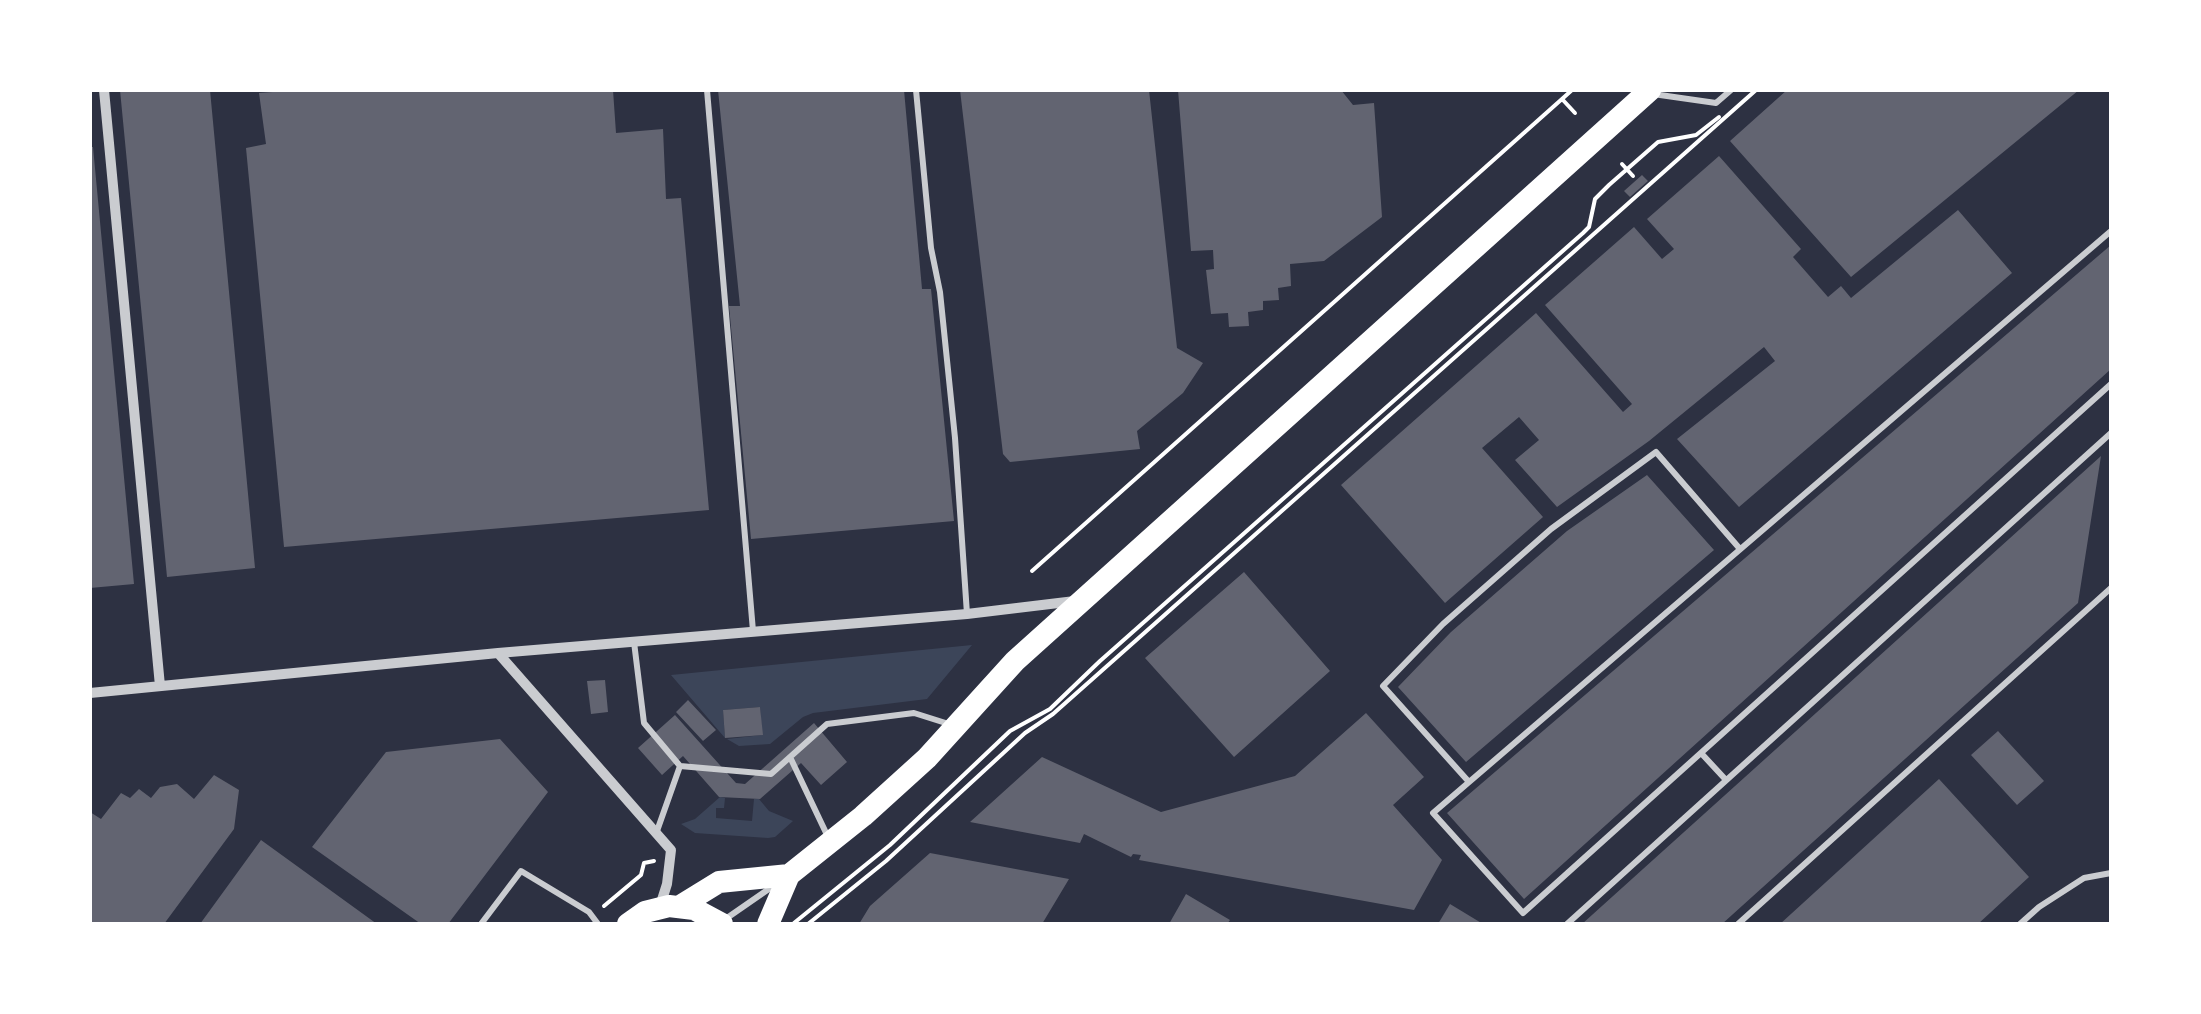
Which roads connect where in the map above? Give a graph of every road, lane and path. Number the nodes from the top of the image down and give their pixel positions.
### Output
1 (104, 90) edge
2 (707, 90) edge
3 (916, 90) edge
4 (1572, 90) edge
5 (1731, 90) edge
6 (1748, 90) edge
7 (1756, 90) edge
8 (1648, 91) edge
9 (1562, 99) junction
10 (1575, 113) dead end
11 (1622, 164) dead end
12 (1627, 169) junction
13 (1633, 176) dead end
14 (2111, 231) edge
15 (2111, 384) edge
16 (2111, 433) edge
17 (1740, 549) junction
18 (1032, 571) dead end
19 (2111, 588) edge
20 (1082, 600) junction
21 (966, 614) junction
22 (753, 632) junction
23 (634, 642) junction
24 (498, 653) junction
25 (160, 686) junction
26 (90, 693) edge
27 (958, 727) junction
28 (1700, 753) junction
29 (790, 757) junction
30 (680, 766) junction
31 (1726, 780) junction
32 (1470, 782) junction
33 (656, 832) junction
34 (831, 843) junction
35 (654, 862) dead end
36 (2111, 874) edge
37 (789, 875) junction
38 (670, 907) junction
39 (592, 916) junction
40 (720, 923) edge
41 (482, 924) edge
42 (598, 924) edge
43 (628, 924) edge
44 (768, 924) edge
45 (793, 924) edge
46 (808, 924) edge
47 (1567, 924) edge
48 (1738, 924) edge
49 (2020, 924) edge

1 - 25 street
2 - 22 lane
3 - 21 lane
4 - 9 path
5 - 8 lane
6 - 12 path
7 - 46 path
8 - 20 main road
9 - 10 path
9 - 18 path
11 - 12 path
12 - 13 path
12 - 45 path
14 - 17 lane
15 - 28 lane
16 - 31 lane
17 - 32 lane
17 - 32 lane
19 - 48 lane
20 - 21 street
20 - 27 main road
21 - 22 street
22 - 23 street
23 - 24 street
23 - 30 lane
24 - 25 street
24 - 33 street
25 - 26 street
27 - 29 lane
27 - 34 main road
28 - 31 lane
28 - 32 lane
29 - 30 lane
29 - 34 lane
30 - 33 lane
31 - 47 lane
33 - 38 street
34 - 37 main road
35 - 39 path
36 - 49 lane
37 - 38 main road
37 - 40 lane
37 - 44 main road
38 - 40 main road
38 - 43 main road
39 - 41 lane
39 - 42 lane

